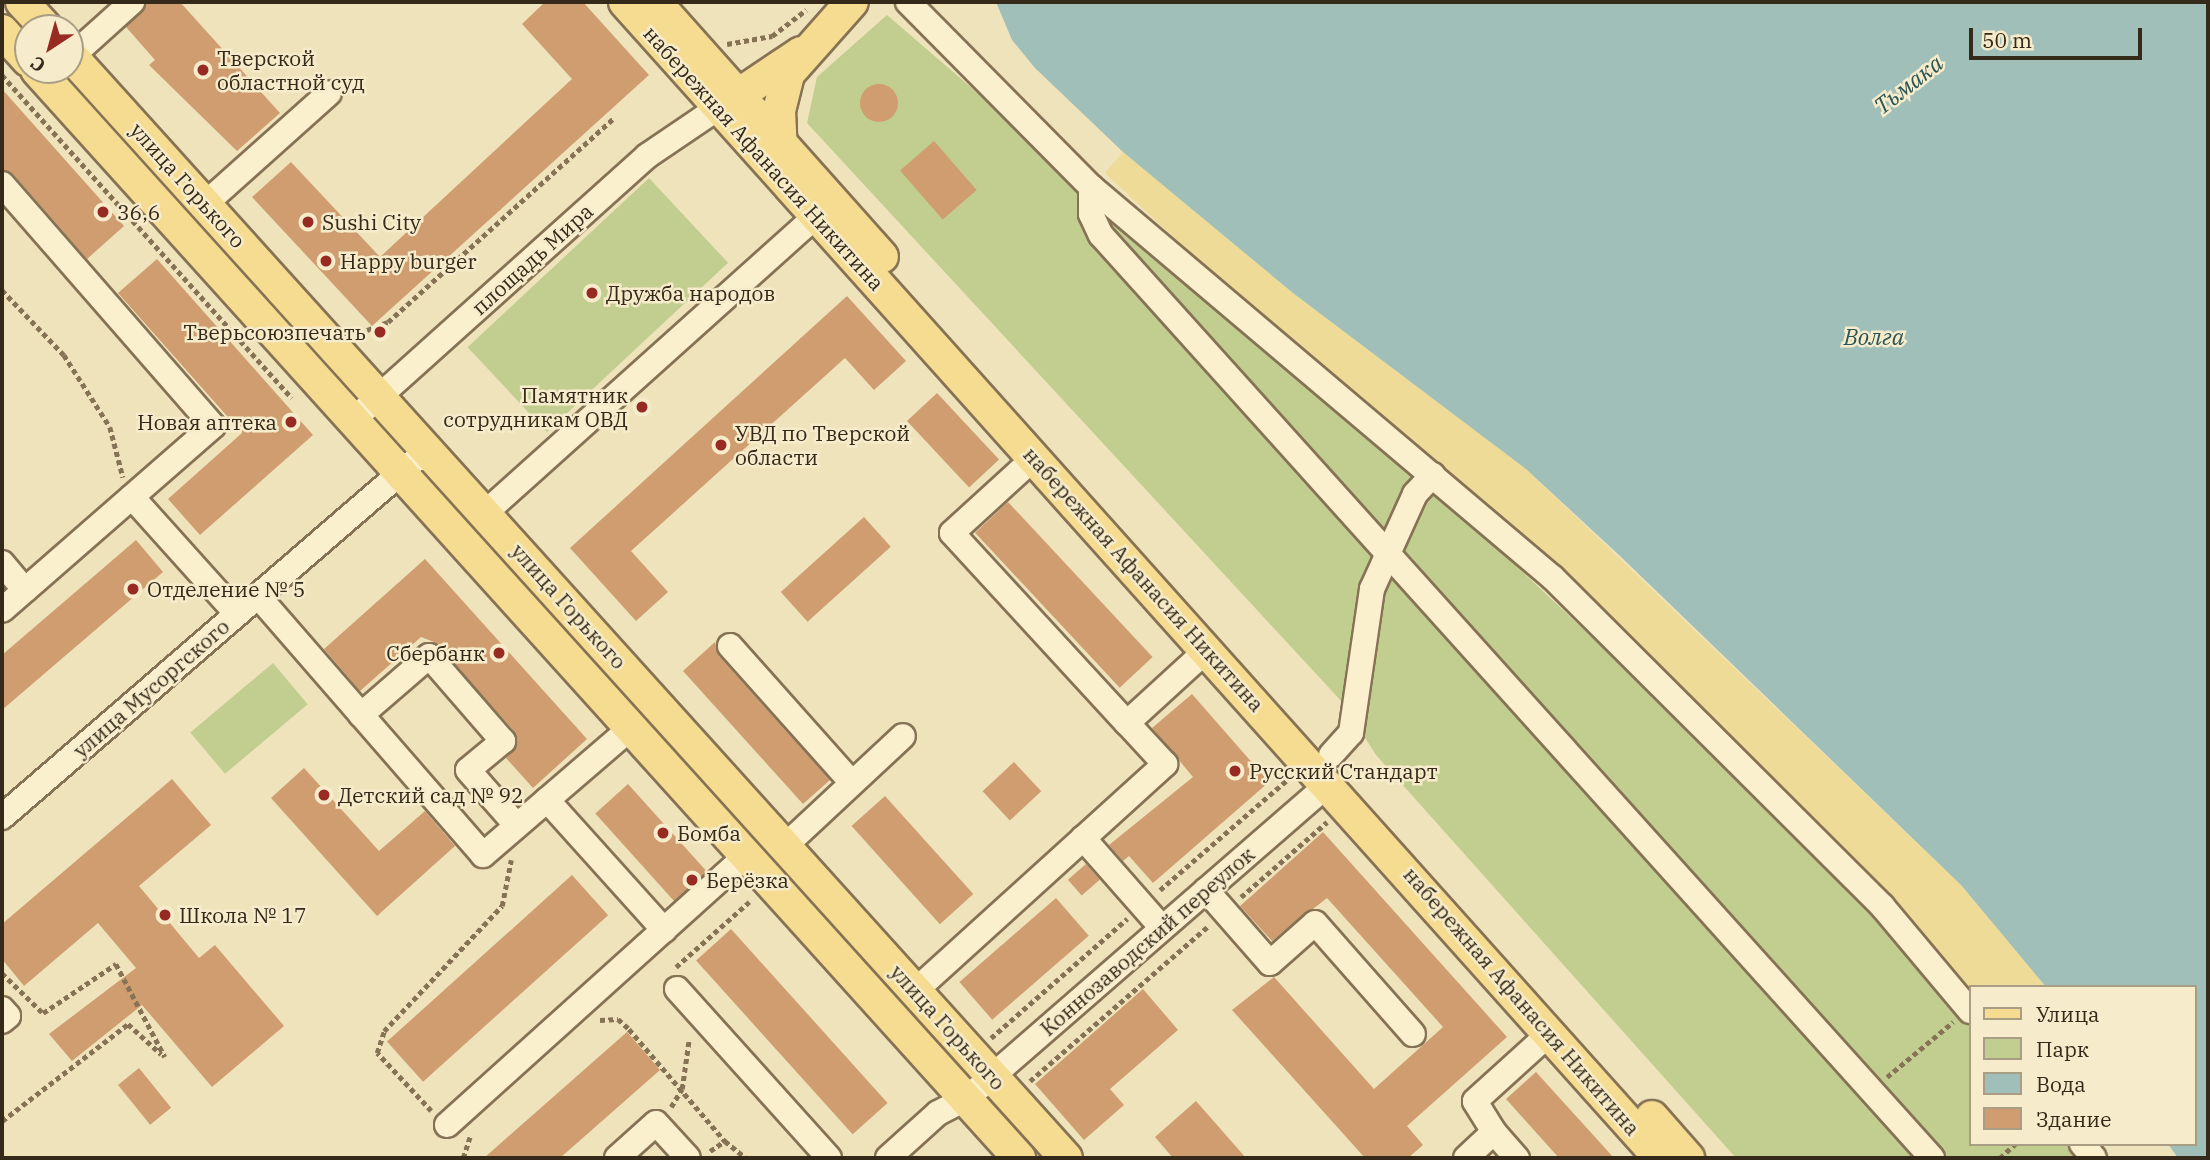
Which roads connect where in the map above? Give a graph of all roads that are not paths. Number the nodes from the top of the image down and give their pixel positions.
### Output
1 (132, 2) edge
2 (625, 2) edge
3 (655, 2) edge
4 (852, 2) edge
5 (908, 2) edge
6 (2, 31) edge
7 (14, 44) edge
8 (84, 44) edge
9 (714, 51) junction
10 (802, 52) junction
11 (84, 70) edge
12 (50, 84) edge
13 (329, 93) dead end
14 (727, 102) junction
15 (780, 143) junction
16 (2, 184) edge
17 (1091, 187) junction
18 (205, 204) junction
19 (814, 204) junction
20 (380, 396) junction
21 (354, 419) junction
22 (428, 449) junction
23 (1034, 458) junction
24 (401, 472) junction
25 (1433, 475) junction
26 (132, 497) junction
27 (485, 513) junction
28 (1388, 552) junction
29 (2, 563) edge
30 (25, 590) junction
31 (258, 596) junction
32 (2, 610) edge
33 (237, 614) junction
34 (730, 646) dead end
35 (1208, 649) junction
36 (361, 715) junction
37 (1127, 723) junction
38 (632, 727) junction
39 (903, 736) dead end
40 (1330, 769) junction
41 (852, 783) junction
42 (547, 800) junction
43 (7, 803) edge
44 (508, 834) junction
45 (1083, 838) junction
46 (785, 846) junction
47 (747, 855) junction
48 (1206, 890) junction
49 (1162, 928) junction
50 (664, 930) junction
51 (915, 991) junction
52 (685, 998) road end
53 (2, 1009) edge
54 (1968, 1009) edge
55 (2, 1021) edge
56 (1550, 1033) junction
57 (1413, 1034) dead end
58 (992, 1076) junction
59 (966, 1099) junction
60 (447, 1125) road end
61 (1494, 1132) junction
62 (617, 1158) edge
63 (688, 1158) edge
64 (829, 1158) edge
65 (888, 1158) edge
66 (1019, 1158) edge
67 (1066, 1158) edge
68 (1466, 1158) edge
69 (1517, 1158) edge
70 (1660, 1158) edge
71 (1688, 1158) edge
72 (1932, 1158) edge

1 - 8 street
2 - 14 main road, набережная Афанасия Никитина
3 - 9 main road, набережная Афанасия Никитина
4 - 10 main road
5 - 17 street
6 - 7 main road
9 - 10 main road
9 - 14 main road, набережная Афанасия Никитина
10 - 14 main road
10 - 15 main road
11 - 18 main road, улица Горького
12 - 21 main road, улица Горького
13 - 18 street
14 - 15 main road, набережная Афанасия Никитина
14 - 19 main road, набережная Афанасия Никитина
14 - 20 street, площадь Мира
15 - 19 main road
16 - 26 street
17 - 25 street
17 - 28 street
18 - 20 main road, улица Горького
19 - 23 main road, набережная Афанасия Никитина
19 - 27 street
19 - 40 main road, набережная Афанасия Никитина
20 - 21 street, площадь Мира
20 - 22 main road, улица Горького
21 - 24 main road, улица Горького
22 - 24 street, улица Мусоргского
22 - 27 main road, улица Горького
23 - 35 main road, набережная Афанасия Никитина
23 - 37 street
24 - 31 street, улица Мусоргского
24 - 38 main road, улица Горького
25 - 28 street, Коннозаводский переулок
25 - 54 street
26 - 30 street
26 - 33 street
27 - 46 main road, улица Горького
28 - 40 street, Коннозаводский переулок
28 - 72 street
29 - 30 street
30 - 32 street
31 - 33 street, улица Мусоргского
31 - 36 street
33 - 43 street, улица Мусоргского
34 - 41 street
35 - 37 street
35 - 40 main road, набережная Афанасия Никитина
36 - 44 street
36 - 44 street
37 - 45 street
38 - 42 street
38 - 47 main road, улица Горького
39 - 41 street
40 - 48 street, Коннозаводский переулок
40 - 56 main road, набережная Афанасия Никитина
40 - 71 main road, набережная Афанасия Никитина
41 - 46 street
42 - 44 street
42 - 50 street
45 - 49 street
45 - 51 street
46 - 51 main road, улица Горького
47 - 50 street
47 - 59 main road, улица Горького
48 - 49 street, Коннозаводский переулок
48 - 57 street
49 - 58 street, Коннозаводский переулок
50 - 60 street
51 - 58 main road, улица Горького
52 - 64 street
53 - 55 street
56 - 61 street
56 - 70 main road, набережная Афанасия Никитина
58 - 59 street, Коннозаводский переулок
58 - 67 main road, улица Горького
59 - 65 street, Коннозаводский переулок
59 - 66 main road, улица Горького
61 - 68 street
61 - 69 street
62 - 63 street

